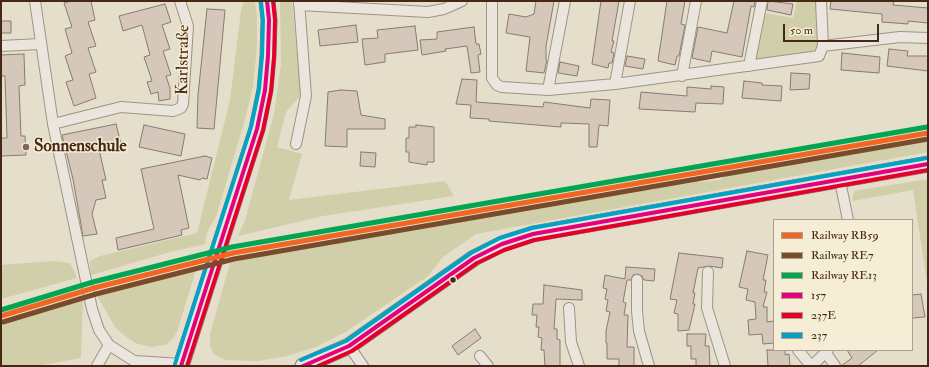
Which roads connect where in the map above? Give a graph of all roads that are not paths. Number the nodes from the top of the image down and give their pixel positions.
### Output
1 (35, 1) edge
2 (180, 1) edge
3 (267, 1) edge
4 (462, 1) edge
5 (492, 1) edge
6 (564, 1) edge
7 (630, 1) edge
8 (696, 1) edge
9 (762, 1) edge
10 (821, 1) edge
11 (299, 3) edge
12 (928, 38) edge
13 (40, 44) junction
14 (1, 46) edge
15 (823, 46) junction
16 (749, 66) junction
17 (682, 76) junction
18 (615, 84) junction
19 (548, 90) junction
20 (53, 124) junction
21 (296, 144) dead end
22 (928, 164) edge
23 (840, 181) junction
24 (848, 219) edge
25 (708, 272) dead end
26 (637, 280) dead end
27 (569, 308) dead end
28 (109, 345) junction
29 (348, 346) junction
30 (799, 351) edge
31 (827, 352) edge
32 (480, 356) dead end
33 (131, 361) junction
34 (184, 365) edge
35 (97, 366) edge
36 (142, 366) edge
37 (303, 366) edge
38 (363, 366) edge
39 (488, 366) edge
40 (579, 366) edge
41 (649, 366) edge
42 (725, 366) edge
43 (811, 366) edge
44 (835, 366) edge

1 - 13 street
2 - 20 street, Karlstraße
3 - 34 main road
4 - 11 street
5 - 19 street
6 - 19 street
7 - 18 street
8 - 17 street
9 - 16 street
10 - 15 street
11 - 21 street
12 - 15 street
13 - 14 street
13 - 20 street
15 - 16 street
16 - 17 street
17 - 18 street
18 - 19 street
20 - 28 street
22 - 23 main road
23 - 24 street
23 - 29 main road
25 - 42 street
26 - 41 street
27 - 40 street
28 - 33 street
28 - 35 street
29 - 37 main road
29 - 38 street
30 - 43 street
31 - 43 street
31 - 44 street
32 - 39 street
33 - 34 street
33 - 36 street

